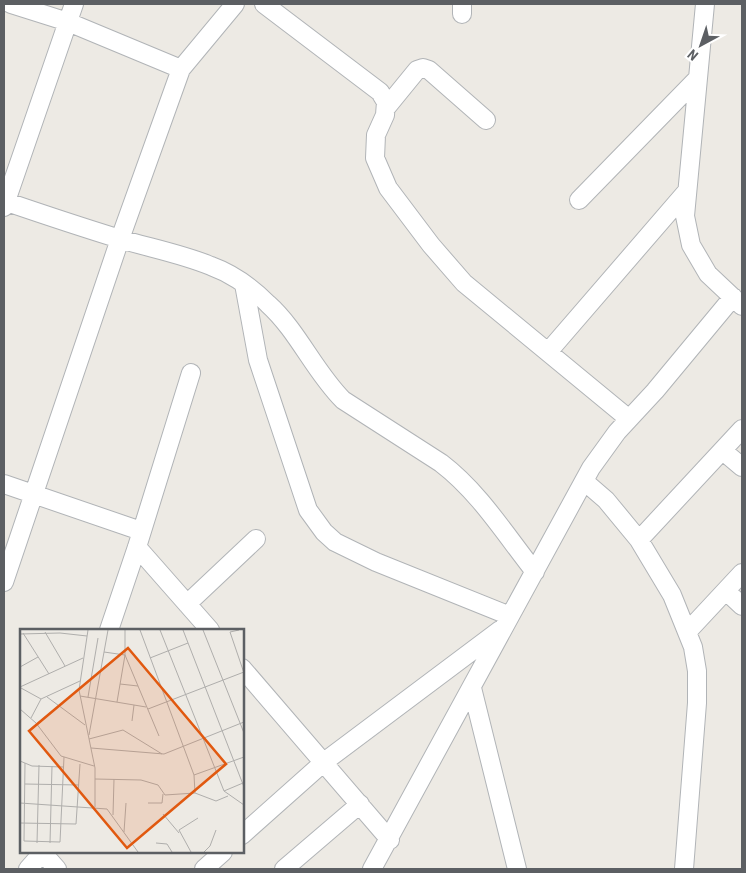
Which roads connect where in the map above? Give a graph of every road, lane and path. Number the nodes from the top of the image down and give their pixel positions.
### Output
1 (11, 4) edge
2 (74, 4) edge
3 (234, 4) edge
4 (264, 4) edge
5 (705, 4) edge
6 (68, 22) junction
7 (180, 69) junction
8 (698, 78) junction
9 (386, 108) junction
10 (486, 120) dead end
11 (687, 191) junction
12 (579, 200) dead end
13 (4, 203) edge
14 (120, 239) junction
15 (244, 284) junction
16 (738, 302) edge
17 (548, 352) junction
18 (191, 373) dead end
19 (629, 419) junction
20 (742, 429) edge
21 (723, 451) junction
22 (742, 467) edge
23 (584, 481) junction
24 (4, 484) edge
25 (33, 494) junction
26 (139, 539) junction
27 (256, 539) dead end
28 (639, 540) junction
29 (535, 572) junction
30 (742, 573) edge
31 (4, 582) edge
32 (726, 591) junction
33 (187, 604) junction
34 (742, 606) edge
35 (507, 622) junction
36 (109, 629) edge
37 (209, 629) edge
38 (688, 631) junction
39 (245, 676) edge
40 (472, 688) junction
41 (324, 762) junction
42 (360, 804) junction
43 (244, 833) edge
44 (390, 840) junction
45 (41, 853) edge
46 (43, 853) edge
47 (222, 853) edge
48 (28, 869) edge
49 (57, 869) edge
50 (204, 869) edge
51 (284, 869) edge
52 (372, 869) edge
53 (516, 869) edge
54 (684, 869) edge

1 - 6 street
2 - 6 street
3 - 7 street
4 - 9 street
5 - 8 street
6 - 7 street
6 - 13 street
7 - 14 street
8 - 11 street
8 - 12 street
9 - 10 street
9 - 17 street
11 - 16 street
11 - 17 street
13 - 14 street
14 - 15 street
14 - 25 street
15 - 29 street
15 - 35 street
16 - 19 street
17 - 19 street
18 - 26 street
19 - 23 street
20 - 21 street
21 - 22 street
21 - 28 street
23 - 28 street
23 - 29 street
24 - 25 street
25 - 26 street
25 - 31 street
26 - 33 street
26 - 36 street
27 - 33 street
28 - 38 street
29 - 35 street
30 - 32 street
32 - 34 street
32 - 38 street
33 - 37 street
35 - 40 street
35 - 41 street
38 - 54 street
39 - 41 street
40 - 44 street
40 - 53 street
41 - 42 street
41 - 43 street
42 - 44 street
42 - 51 street
44 - 52 street
45 - 48 street
46 - 49 street
47 - 50 street

